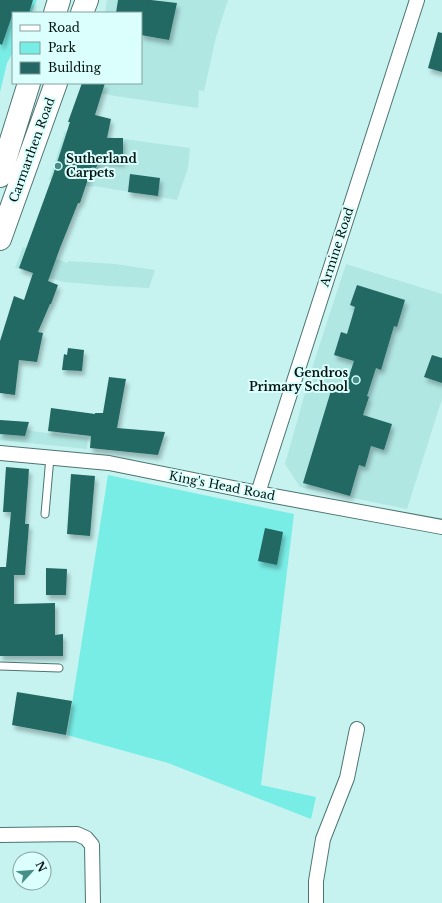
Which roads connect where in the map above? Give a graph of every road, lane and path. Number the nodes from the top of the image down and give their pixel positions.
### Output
1 (60, 0) edge
2 (87, 0) edge
3 (417, 0) edge
4 (55, 12) edge
5 (82, 12) edge
6 (29, 84) edge
7 (56, 84) edge
8 (0, 176) edge
9 (0, 239) edge
10 (0, 453) edge
11 (50, 457) junction
12 (258, 494) junction
13 (45, 514) dead end
14 (442, 527) edge
15 (0, 666) edge
16 (59, 668) dead end
17 (357, 729) dead end
18 (0, 835) edge
19 (93, 903) edge
20 (316, 903) edge

1 - 4 main road
2 - 5 main road
3 - 12 street, Armine Road
6 - 8 main road, Carmarthen Road
7 - 9 main road, Carmarthen Road
10 - 11 street, King's Head Road
11 - 12 street, King's Head Road
11 - 13 lane
12 - 14 street, King's Head Road
15 - 16 lane
17 - 20 street
18 - 19 street

